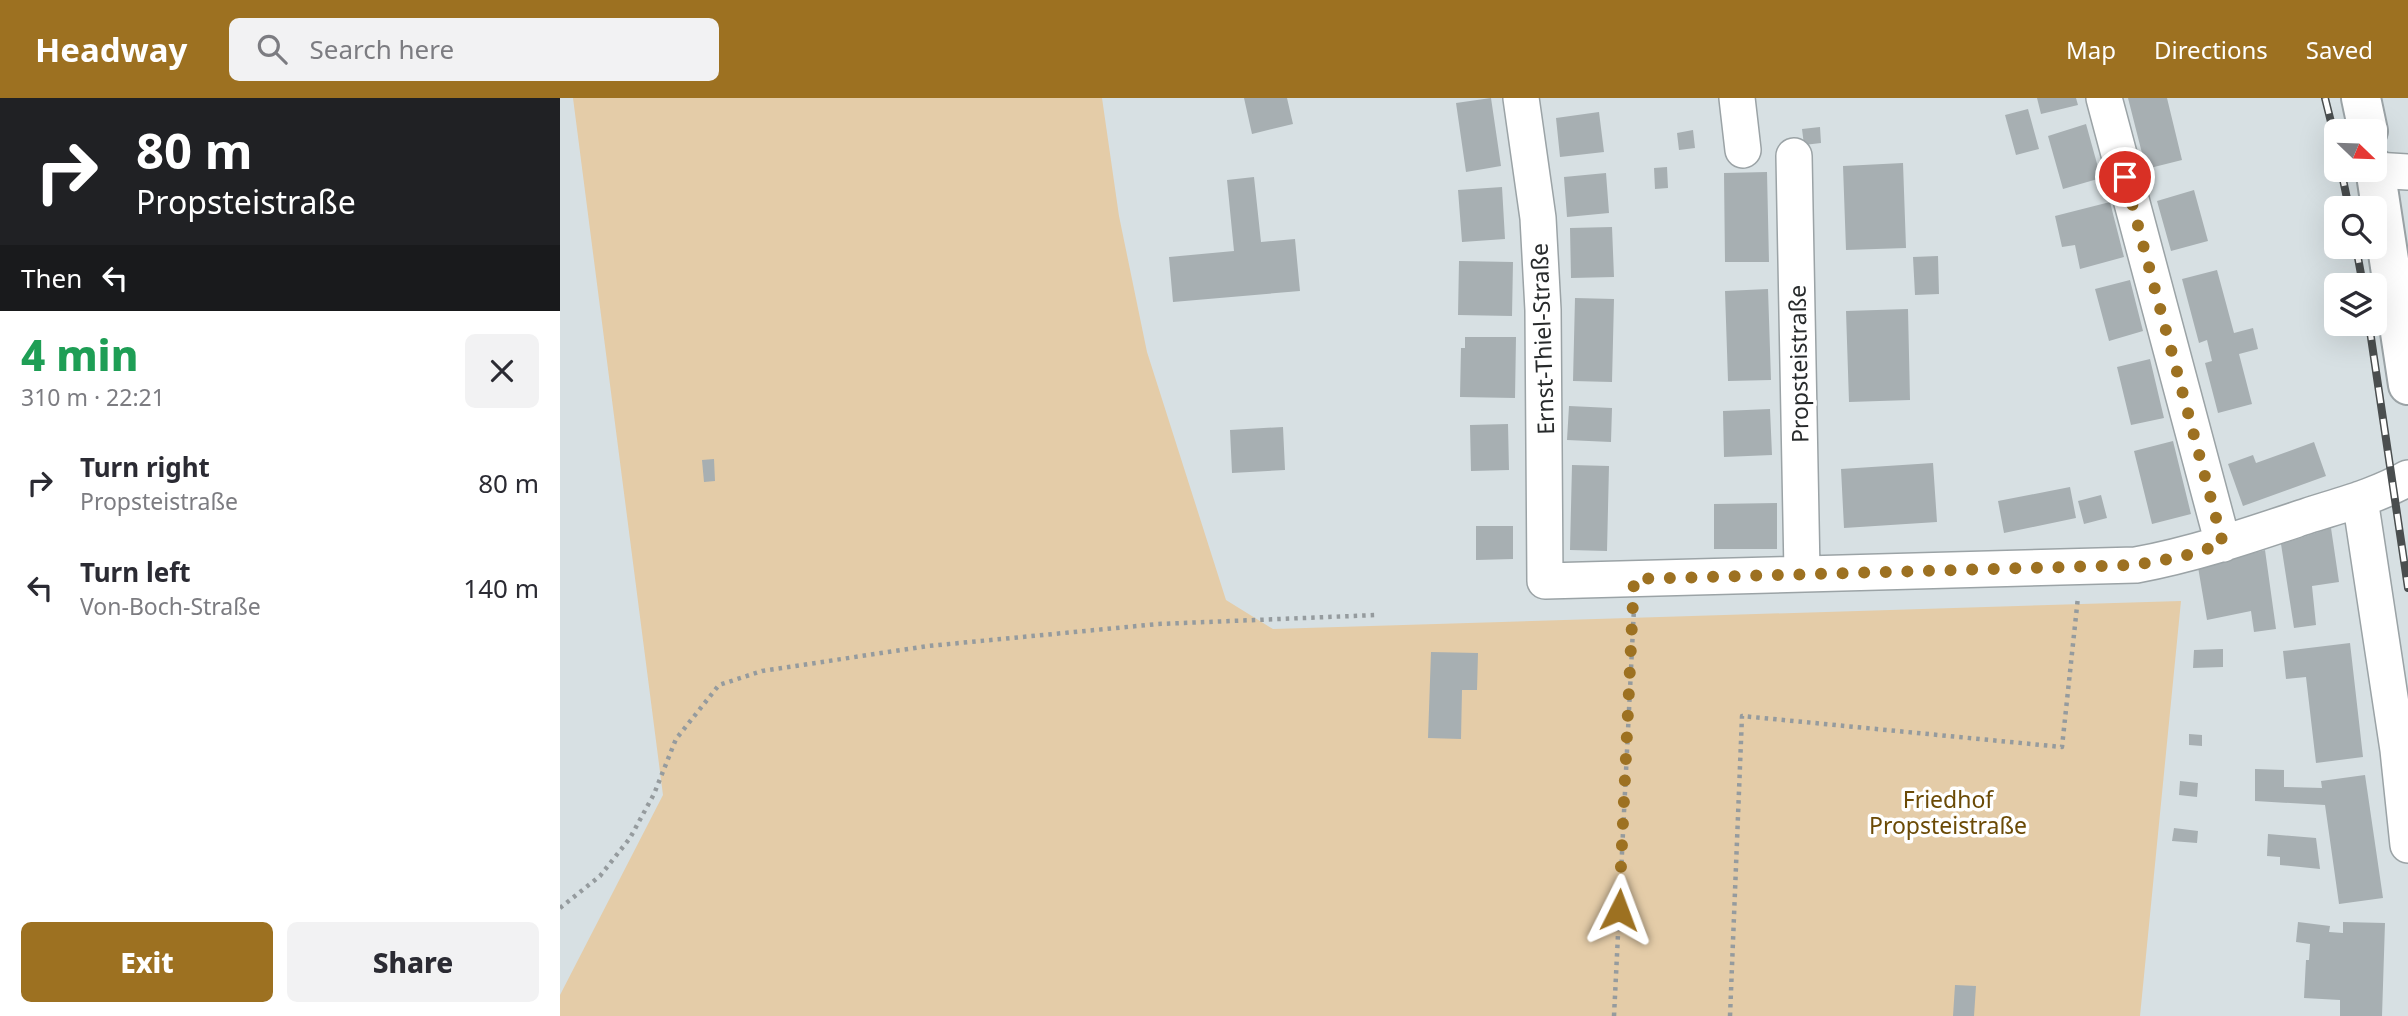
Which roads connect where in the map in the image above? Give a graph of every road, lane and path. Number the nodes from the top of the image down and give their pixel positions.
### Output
1 (1521, 98) edge
2 (1737, 98) edge
3 (2104, 98) edge
4 (2361, 98) edge
5 (2365, 119) edge
6 (1743, 150) dead end
7 (1794, 156) dead end
8 (2387, 170) edge
9 (2408, 172) edge
10 (2377, 182) edge
11 (2408, 385) edge
12 (2408, 478) edge
13 (2360, 499) junction
14 (2223, 544) junction
15 (2080, 568) junction
16 (1802, 572) junction
17 (1634, 579) junction
18 (1376, 615) dead end
19 (2408, 845) edge
20 (560, 908) edge
21 (1614, 1016) edge
22 (1730, 1016) edge

1 - 17 street, Ernst-Thiel-Straße
2 - 6 street
3 - 14 street
4 - 5 main road
7 - 16 street, Propsteistraße
8 - 9 street
10 - 11 main road
12 - 13 street
13 - 14 street
13 - 19 street
14 - 15 street
15 - 16 street
15 - 22 path
16 - 17 street
17 - 21 path
18 - 20 path

